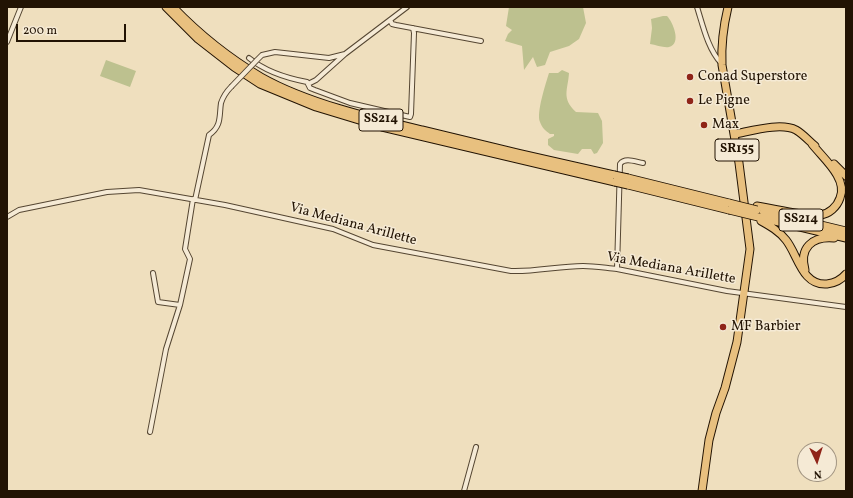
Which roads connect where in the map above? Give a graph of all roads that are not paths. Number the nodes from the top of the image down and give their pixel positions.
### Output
1 (21, 7) edge
2 (166, 7) edge
3 (173, 7) edge
4 (408, 7) edge
5 (697, 7) edge
6 (728, 7) edge
7 (390, 20) junction
8 (413, 28) junction
9 (481, 41) dead end
10 (7, 42) edge
11 (345, 54) junction
12 (250, 58) dead end
13 (722, 65) junction
14 (308, 84) junction
15 (734, 134) junction
16 (812, 144) junction
17 (643, 163) dead end
18 (844, 175) edge
19 (614, 178) junction
20 (194, 200) junction
21 (740, 209) junction
22 (758, 213) junction
23 (7, 217) edge
24 (846, 231) edge
25 (846, 238) edge
26 (617, 269) junction
27 (153, 273) dead end
28 (805, 274) junction
29 (846, 274) edge
30 (744, 293) junction
31 (180, 305) junction
32 (846, 307) edge
33 (150, 432) dead end
34 (476, 447) dead end
35 (464, 491) edge
36 (702, 491) edge

1 - 10 street
2 - 19 main road, SS214
3 - 19 main road, SS214
4 - 7 street
5 - 13 street
6 - 13 main road, SR155
7 - 8 street
7 - 11 street
8 - 9 street
8 - 14 street
11 - 14 street
11 - 20 street, bridge
12 - 14 street
13 - 15 main road, SR155
15 - 16 main road
15 - 30 main road, SR155
16 - 18 main road
16 - 22 main road
17 - 26 street
19 - 21 main road, SS214, bridge
20 - 23 street, Via Mediana Arillette
20 - 26 street, Via Mediana Arillette
20 - 31 street
21 - 22 main road, SS214, bridge
21 - 22 main road, bridge
22 - 24 main road, SS214
22 - 25 main road, SS214
22 - 28 main road
25 - 28 main road
26 - 30 street, Via Mediana Arillette
27 - 31 street
28 - 29 main road
30 - 32 street, Via Mediana Arillette
30 - 36 main road, SR155
31 - 33 street
34 - 35 street

